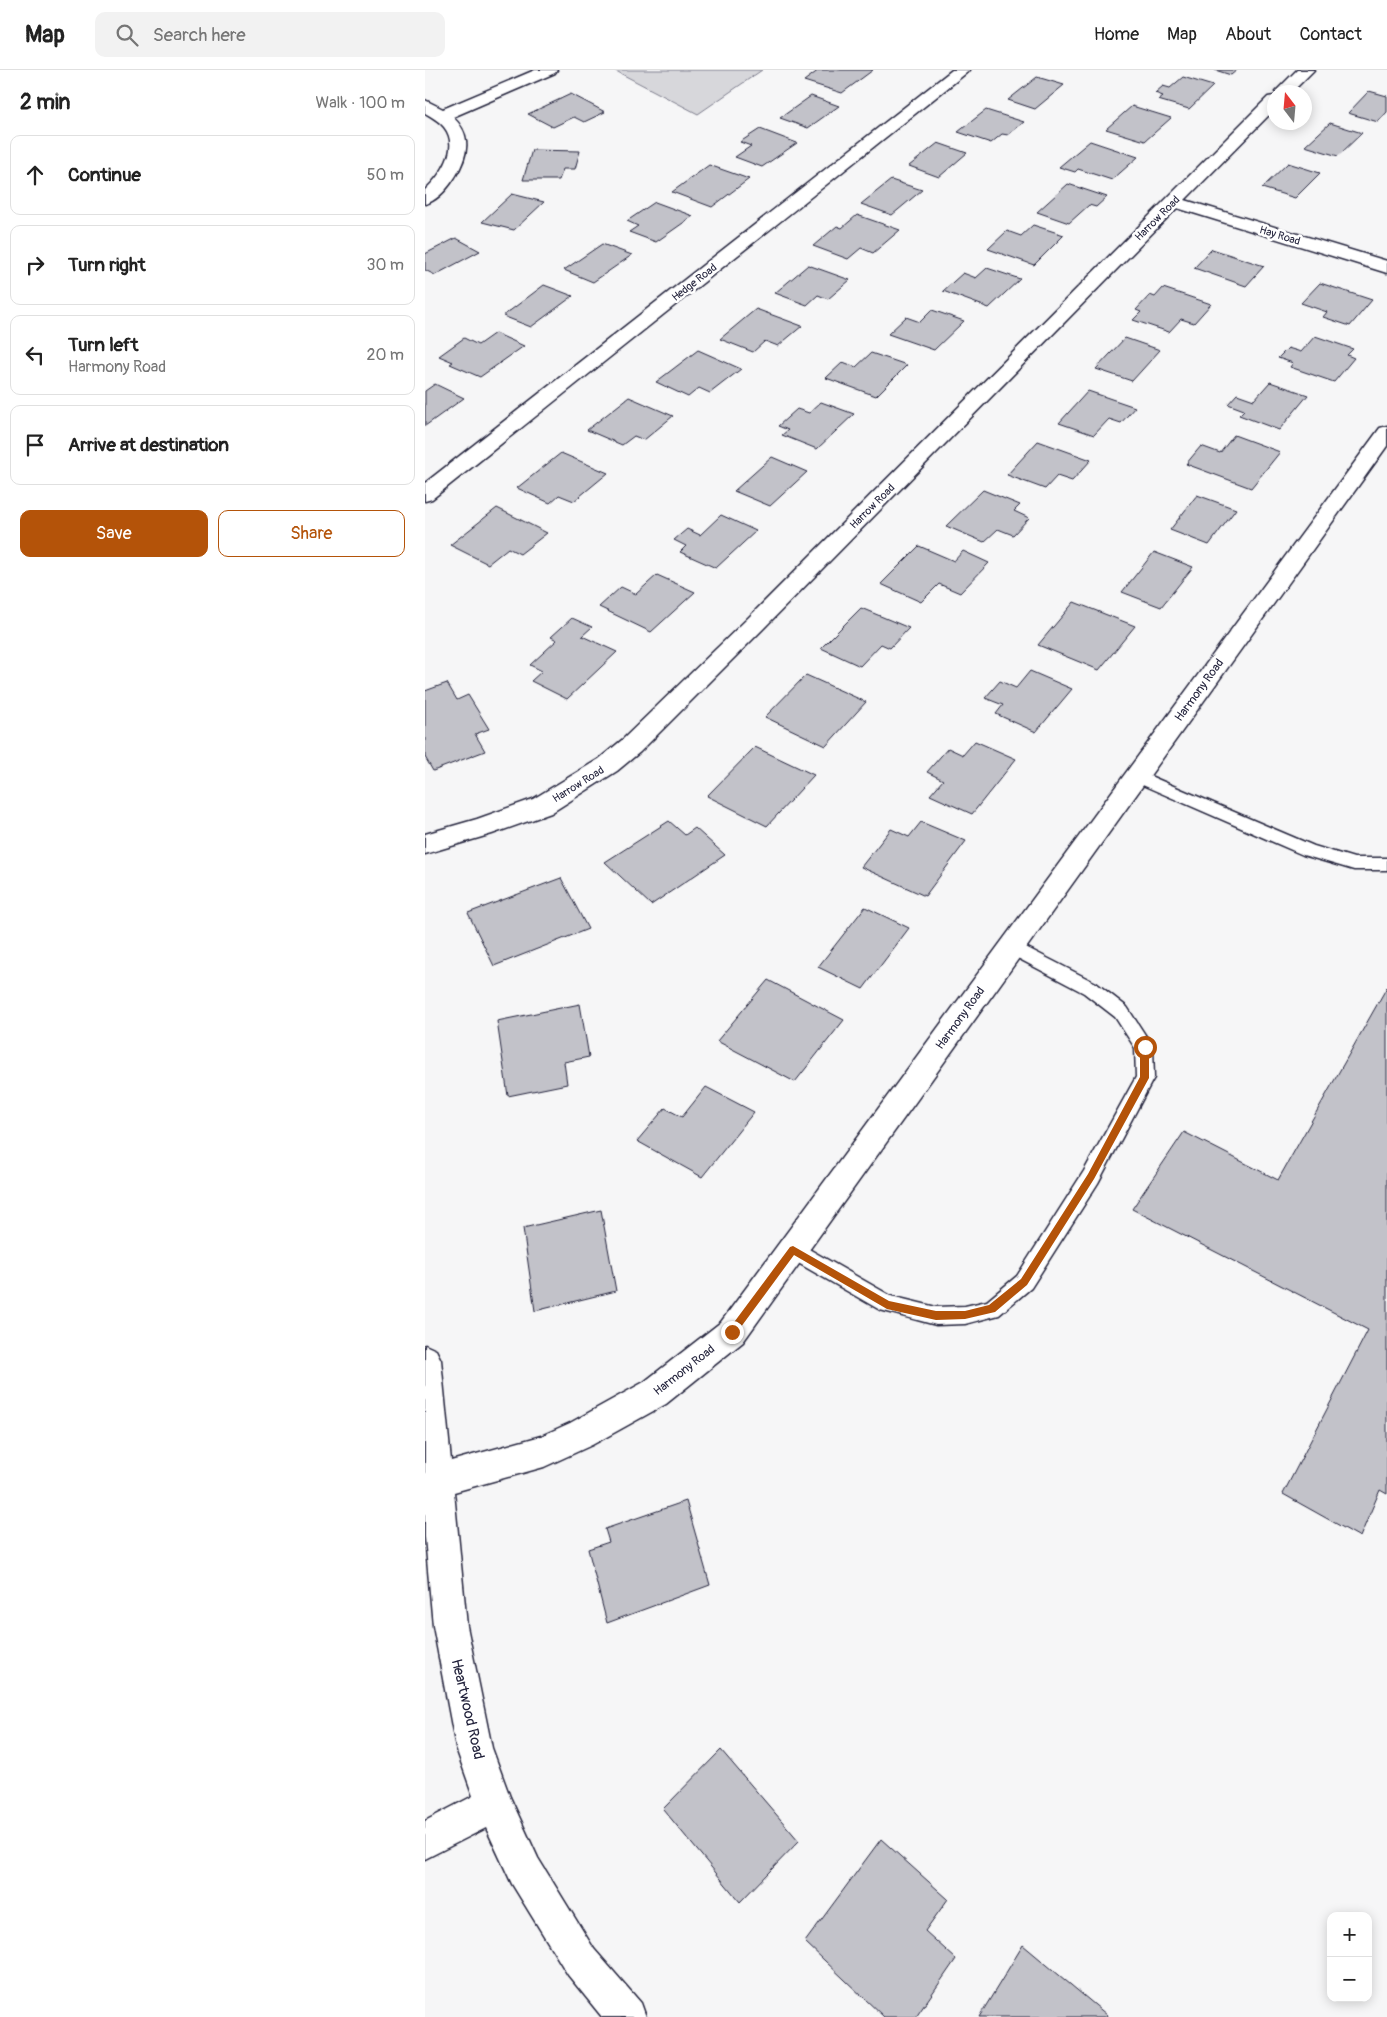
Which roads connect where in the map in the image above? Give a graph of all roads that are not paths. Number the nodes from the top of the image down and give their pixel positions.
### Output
1 (549, 70) edge
2 (962, 70) edge
3 (1306, 70) edge
4 (1290, 85) edge
5 (425, 105) edge
6 (1267, 109) edge
7 (441, 116) junction
8 (425, 199) edge
9 (1173, 202) junction
10 (1387, 267) edge
11 (1387, 432) edge
12 (425, 494) edge
13 (1136, 776) junction
14 (425, 844) edge
15 (1387, 864) edge
16 (1011, 948) junction
17 (793, 1250) junction
18 (425, 1360) edge
19 (435, 1481) junction
20 (494, 1804) junction
21 (425, 1841) edge
22 (627, 2017) edge

1 - 7 street
2 - 12 street, Hedge Road
3 - 4 street
5 - 7 street
6 - 9 street, Harrow Road
7 - 8 street
9 - 10 street, Hay Road
9 - 14 street, Harrow Road
11 - 13 street, Harmony Road
13 - 15 lane
13 - 16 street, Harmony Road
16 - 17 street, Harmony Road
16 - 17 lane
17 - 19 street, Harmony Road
18 - 19 street, Heartwood Road
19 - 20 street, Heartwood Road
20 - 21 street
20 - 22 street, Heartwood Road

